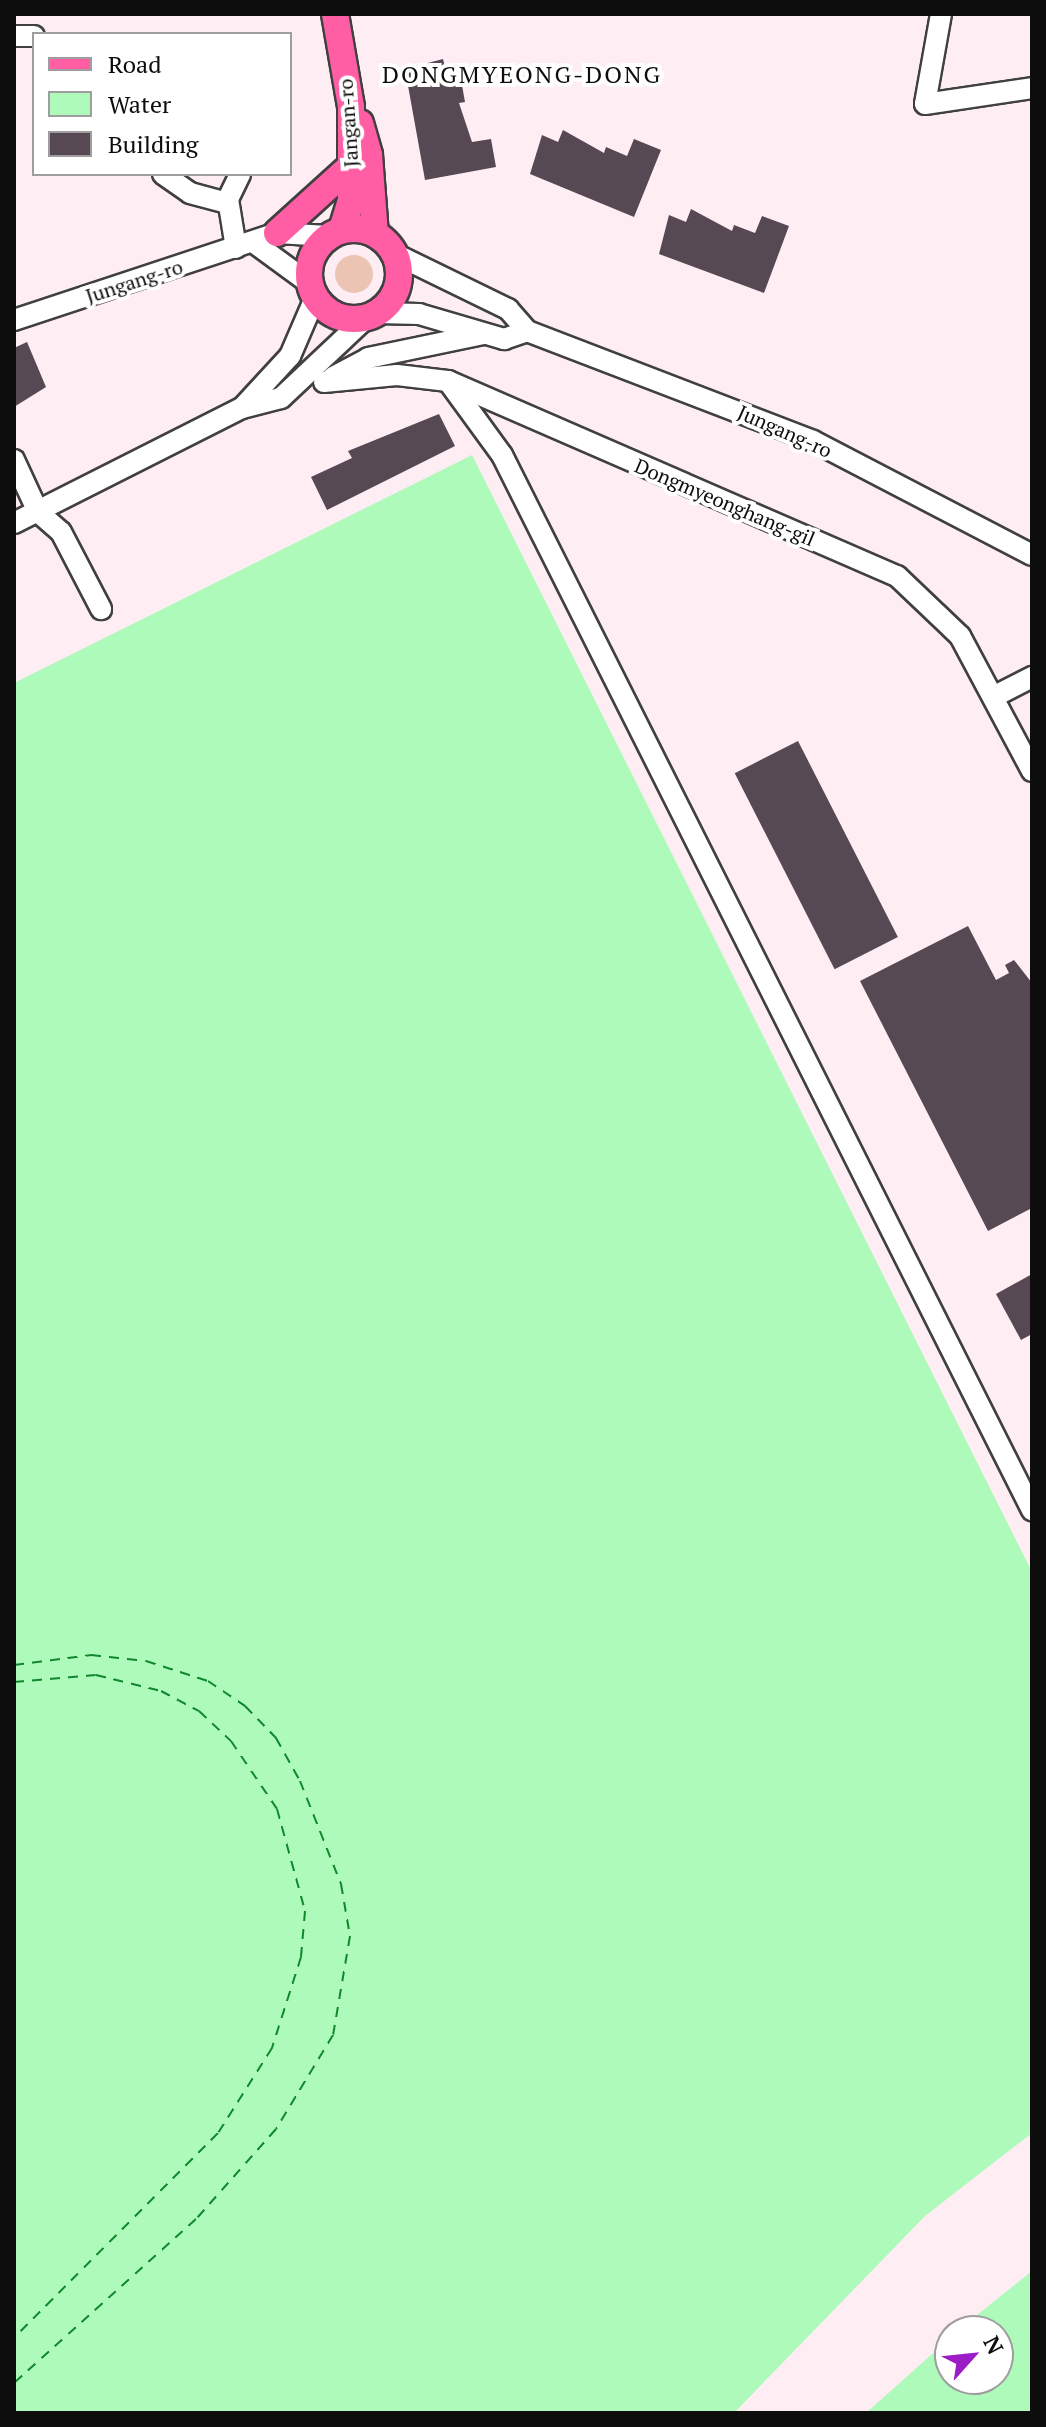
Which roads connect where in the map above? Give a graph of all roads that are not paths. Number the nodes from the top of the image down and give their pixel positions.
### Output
1 (335, 14) edge
2 (941, 14) edge
3 (1032, 88) edge
4 (351, 107) junction
5 (351, 166) junction
6 (166, 176) edge
7 (239, 176) edge
8 (228, 203) junction
9 (335, 233) junction
10 (375, 234) junction
11 (256, 241) junction
12 (395, 254) junction
13 (312, 291) junction
14 (372, 316) junction
15 (14, 320) edge
16 (527, 331) junction
17 (484, 334) junction
18 (448, 381) junction
19 (324, 382) junction
20 (281, 398) junction
21 (242, 408) junction
22 (14, 460) edge
23 (38, 512) junction
24 (14, 523) edge
25 (1032, 555) edge
26 (101, 609) dead end
27 (1032, 677) edge
28 (995, 696) junction
29 (1032, 771) edge
30 (1032, 1510) edge

1 - 4 main road, Jangan-ro
2 - 3 street
4 - 5 main road, Jangan-ro
4 - 10 main road
5 - 9 main road, Jangan-ro
5 - 11 main road
6 - 8 street
7 - 8 street
8 - 11 street
9 - 10 main road
9 - 11 street
9 - 13 main road
10 - 12 main road
11 - 13 street
11 - 15 street, Jungang-ro
12 - 14 main road
12 - 16 street
13 - 14 main road
13 - 21 street
14 - 17 street
14 - 20 street
16 - 17 street
16 - 25 street, Jungang-ro
17 - 19 street
18 - 19 street, Dongmyeonghang-gil
18 - 28 street, Dongmyeonghang-gil
18 - 30 street
19 - 20 street
20 - 21 street
21 - 23 street
22 - 23 street
23 - 24 street
23 - 26 street
27 - 28 street
28 - 29 street, Dongmyeonghang-gil

